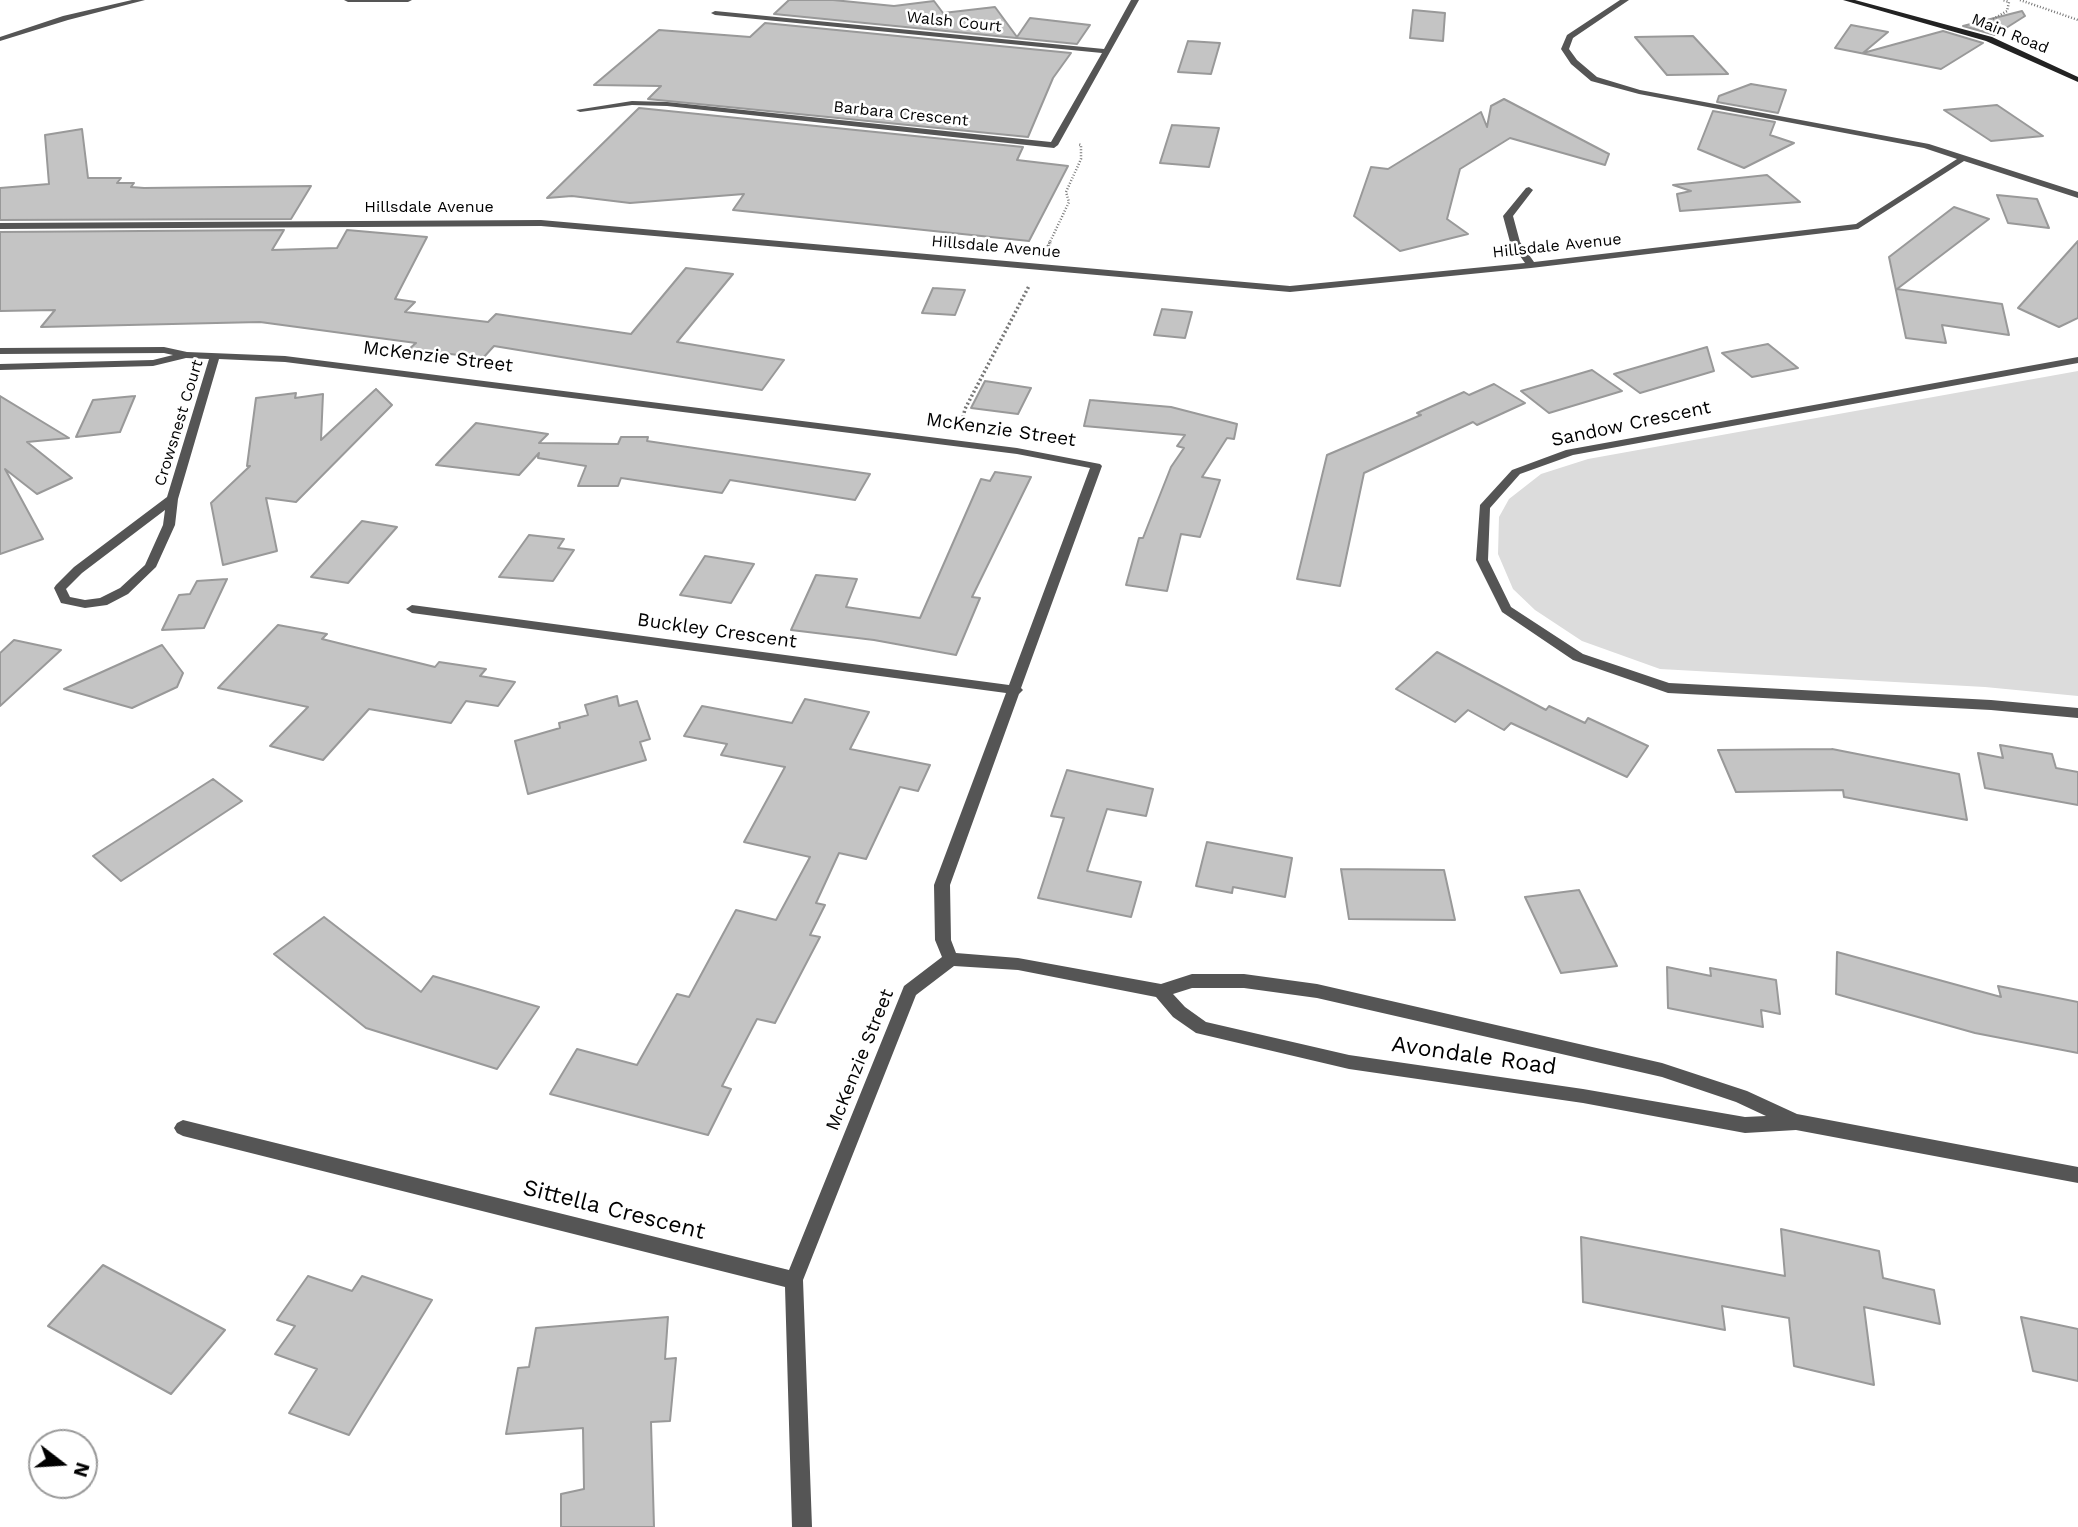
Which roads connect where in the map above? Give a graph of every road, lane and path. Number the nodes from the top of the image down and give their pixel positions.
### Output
1 (141, 0) edge
2 (348, 0) edge
3 (408, 0) edge
4 (1135, 0) edge
5 (1625, 0) edge
6 (1847, 0) edge
7 (2020, 0) edge
8 (715, 13) dead end
9 (2078, 20) edge
10 (0, 39) edge
11 (1106, 51) junction
12 (2078, 79) edge
13 (580, 110) dead end
14 (1058, 137) junction
15 (1965, 157) junction
16 (1529, 190) dead end
17 (2078, 195) edge
18 (0, 226) edge
19 (1531, 265) junction
20 (1039, 267) junction
21 (0, 351) edge
22 (187, 355) junction
23 (215, 357) junction
24 (2078, 360) edge
25 (0, 367) edge
26 (957, 443) junction
27 (172, 499) junction
28 (412, 609) dead end
29 (1016, 690) junction
30 (2078, 713) edge
31 (951, 959) junction
32 (1161, 991) junction
33 (1796, 1122) junction
34 (183, 1128) dead end
35 (2078, 1175) edge
36 (794, 1280) junction
37 (802, 1527) edge

1 - 10 street
2 - 3 street
4 - 11 street
5 - 15 street
6 - 12 main road, Main Road
7 - 9 path
8 - 11 street, Walsh Court
11 - 14 street
13 - 14 street, Barbara Crescent
14 - 20 path
15 - 17 street
15 - 19 street, Hillsdale Avenue
16 - 19 street
18 - 20 street, Hillsdale Avenue
19 - 20 street, Hillsdale Avenue
20 - 26 path
21 - 22 street, McKenzie Street
22 - 23 street, McKenzie Street
22 - 25 street, McKenzie Street
23 - 26 street, McKenzie Street
23 - 27 street, Crowsnest Court
24 - 30 street, Sandow Crescent
26 - 29 street, McKenzie Street
27 - 27 street, Crowsnest Court
28 - 29 street, Buckley Crescent
29 - 31 street, McKenzie Street
31 - 32 street, Avondale Road
31 - 36 street, McKenzie Street
32 - 33 street, Avondale Road
32 - 33 street, Avondale Road
33 - 35 street, Avondale Road
34 - 36 street, Sittella Crescent
36 - 37 street

